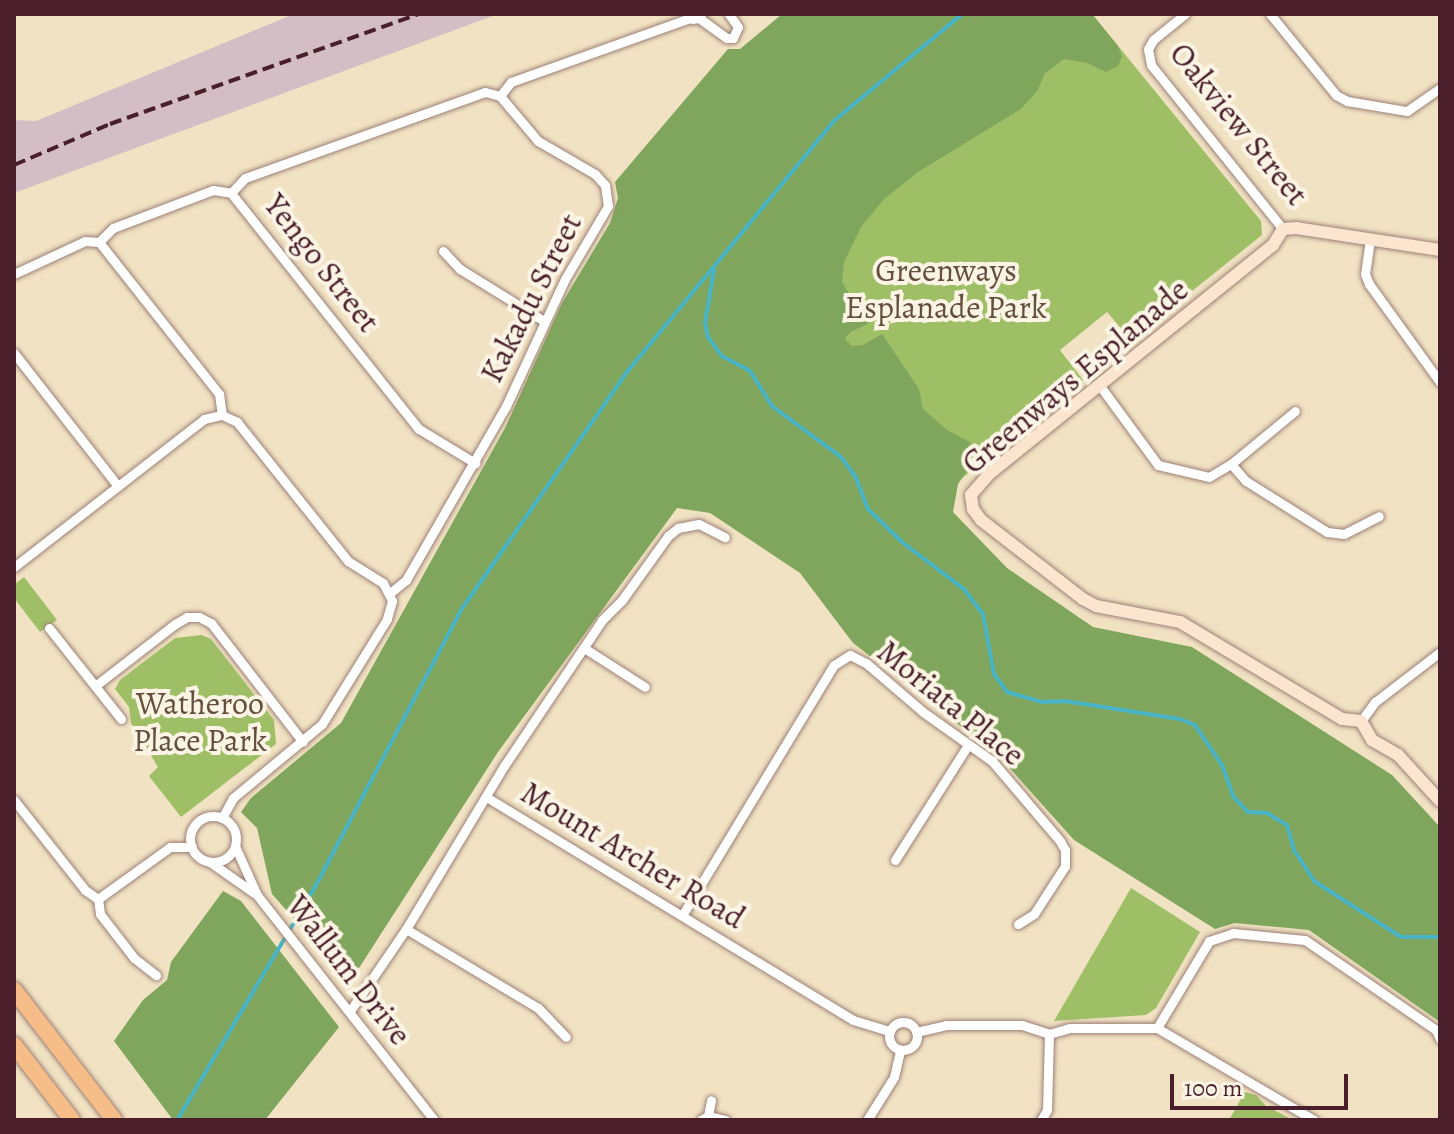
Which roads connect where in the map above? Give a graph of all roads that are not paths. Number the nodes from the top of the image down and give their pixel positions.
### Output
1 (729, 14) edge
2 (1185, 14) edge
3 (1270, 14) edge
4 (696, 16) edge
5 (1440, 88) edge
6 (500, 96) junction
7 (231, 193) junction
8 (1283, 229) junction
9 (1370, 239) junction
10 (99, 242) junction
11 (1440, 250) edge
12 (443, 251) dead end
13 (14, 274) edge
14 (544, 321) junction
15 (14, 353) edge
16 (1440, 382) edge
17 (1100, 386) junction
18 (1295, 411) dead end
19 (222, 415) junction
20 (475, 463) junction
21 (1231, 464) junction
22 (118, 486) junction
23 (1379, 516) dead end
24 (725, 537) dead end
25 (14, 567) edge
26 (390, 593) junction
27 (49, 628) dead end
28 (584, 648) junction
29 (1440, 652) edge
30 (95, 686) junction
31 (645, 687) dead end
32 (121, 719) dead end
33 (1361, 721) junction
34 (303, 742) junction
35 (968, 745) junction
36 (488, 798) junction
37 (14, 800) edge
38 (1440, 801) edge
39 (222, 818) junction
40 (235, 846) junction
41 (192, 847) junction
42 (895, 860) dead end
43 (209, 862) junction
44 (257, 895) junction
45 (98, 899) junction
46 (683, 914) junction
47 (1018, 924) dead end
48 (406, 929) junction
49 (156, 975) dead end
50 (14, 990) edge
51 (350, 1011) junction
52 (1157, 1028) junction
53 (890, 1031) junction
54 (916, 1032) junction
55 (1049, 1034) junction
56 (566, 1037) dead end
57 (1440, 1039) edge
58 (14, 1045) edge
59 (900, 1050) junction
60 (711, 1100) dead end
61 (705, 1118) edge
62 (72, 1120) edge
63 (114, 1120) edge
64 (434, 1120) edge
65 (726, 1120) edge
66 (867, 1120) edge
67 (1041, 1120) edge
68 (1314, 1120) edge

1 - 4 street
2 - 8 street, Oakview Street
3 - 5 street
4 - 6 street
6 - 7 street
6 - 14 street, Kakadu Street
7 - 10 street, Yengo Street
7 - 20 street, Yengo Street
8 - 9 street, Oakview Street
8 - 17 street, Greenways Esplanade
9 - 11 street, Oakview Street
9 - 16 street
10 - 13 street
10 - 19 street
12 - 14 street
14 - 20 street, Kakadu Street
15 - 22 street
17 - 21 street
17 - 33 street, Greenways Esplanade
18 - 21 street
19 - 22 street
19 - 26 street
20 - 26 street, Kakadu Street
21 - 23 street
22 - 25 street
24 - 28 street
26 - 34 street
27 - 30 street
28 - 31 street
28 - 36 street
29 - 33 street
30 - 32 street
30 - 34 street
33 - 38 street, Greenways Esplanade
34 - 39 street
35 - 42 street
35 - 46 street, Moriata Place
35 - 47 street, Moriata Place
36 - 46 street, Mount Archer Road
36 - 48 street, Mount Archer Road
37 - 45 street
39 - 40 street
39 - 41 street
40 - 43 street
40 - 44 street, Wallum Drive
41 - 43 street
41 - 45 street
43 - 44 street
44 - 51 street, Wallum Drive
45 - 49 street
46 - 53 street, Mount Archer Road
48 - 51 street, Mount Archer Road
48 - 56 street
50 - 63 highway
51 - 64 street, Wallum Drive
52 - 55 street
52 - 57 street
52 - 68 street
53 - 54 street
53 - 59 street
54 - 55 street
54 - 59 street
55 - 67 street
58 - 62 highway
59 - 66 street
60 - 61 street
61 - 65 street

